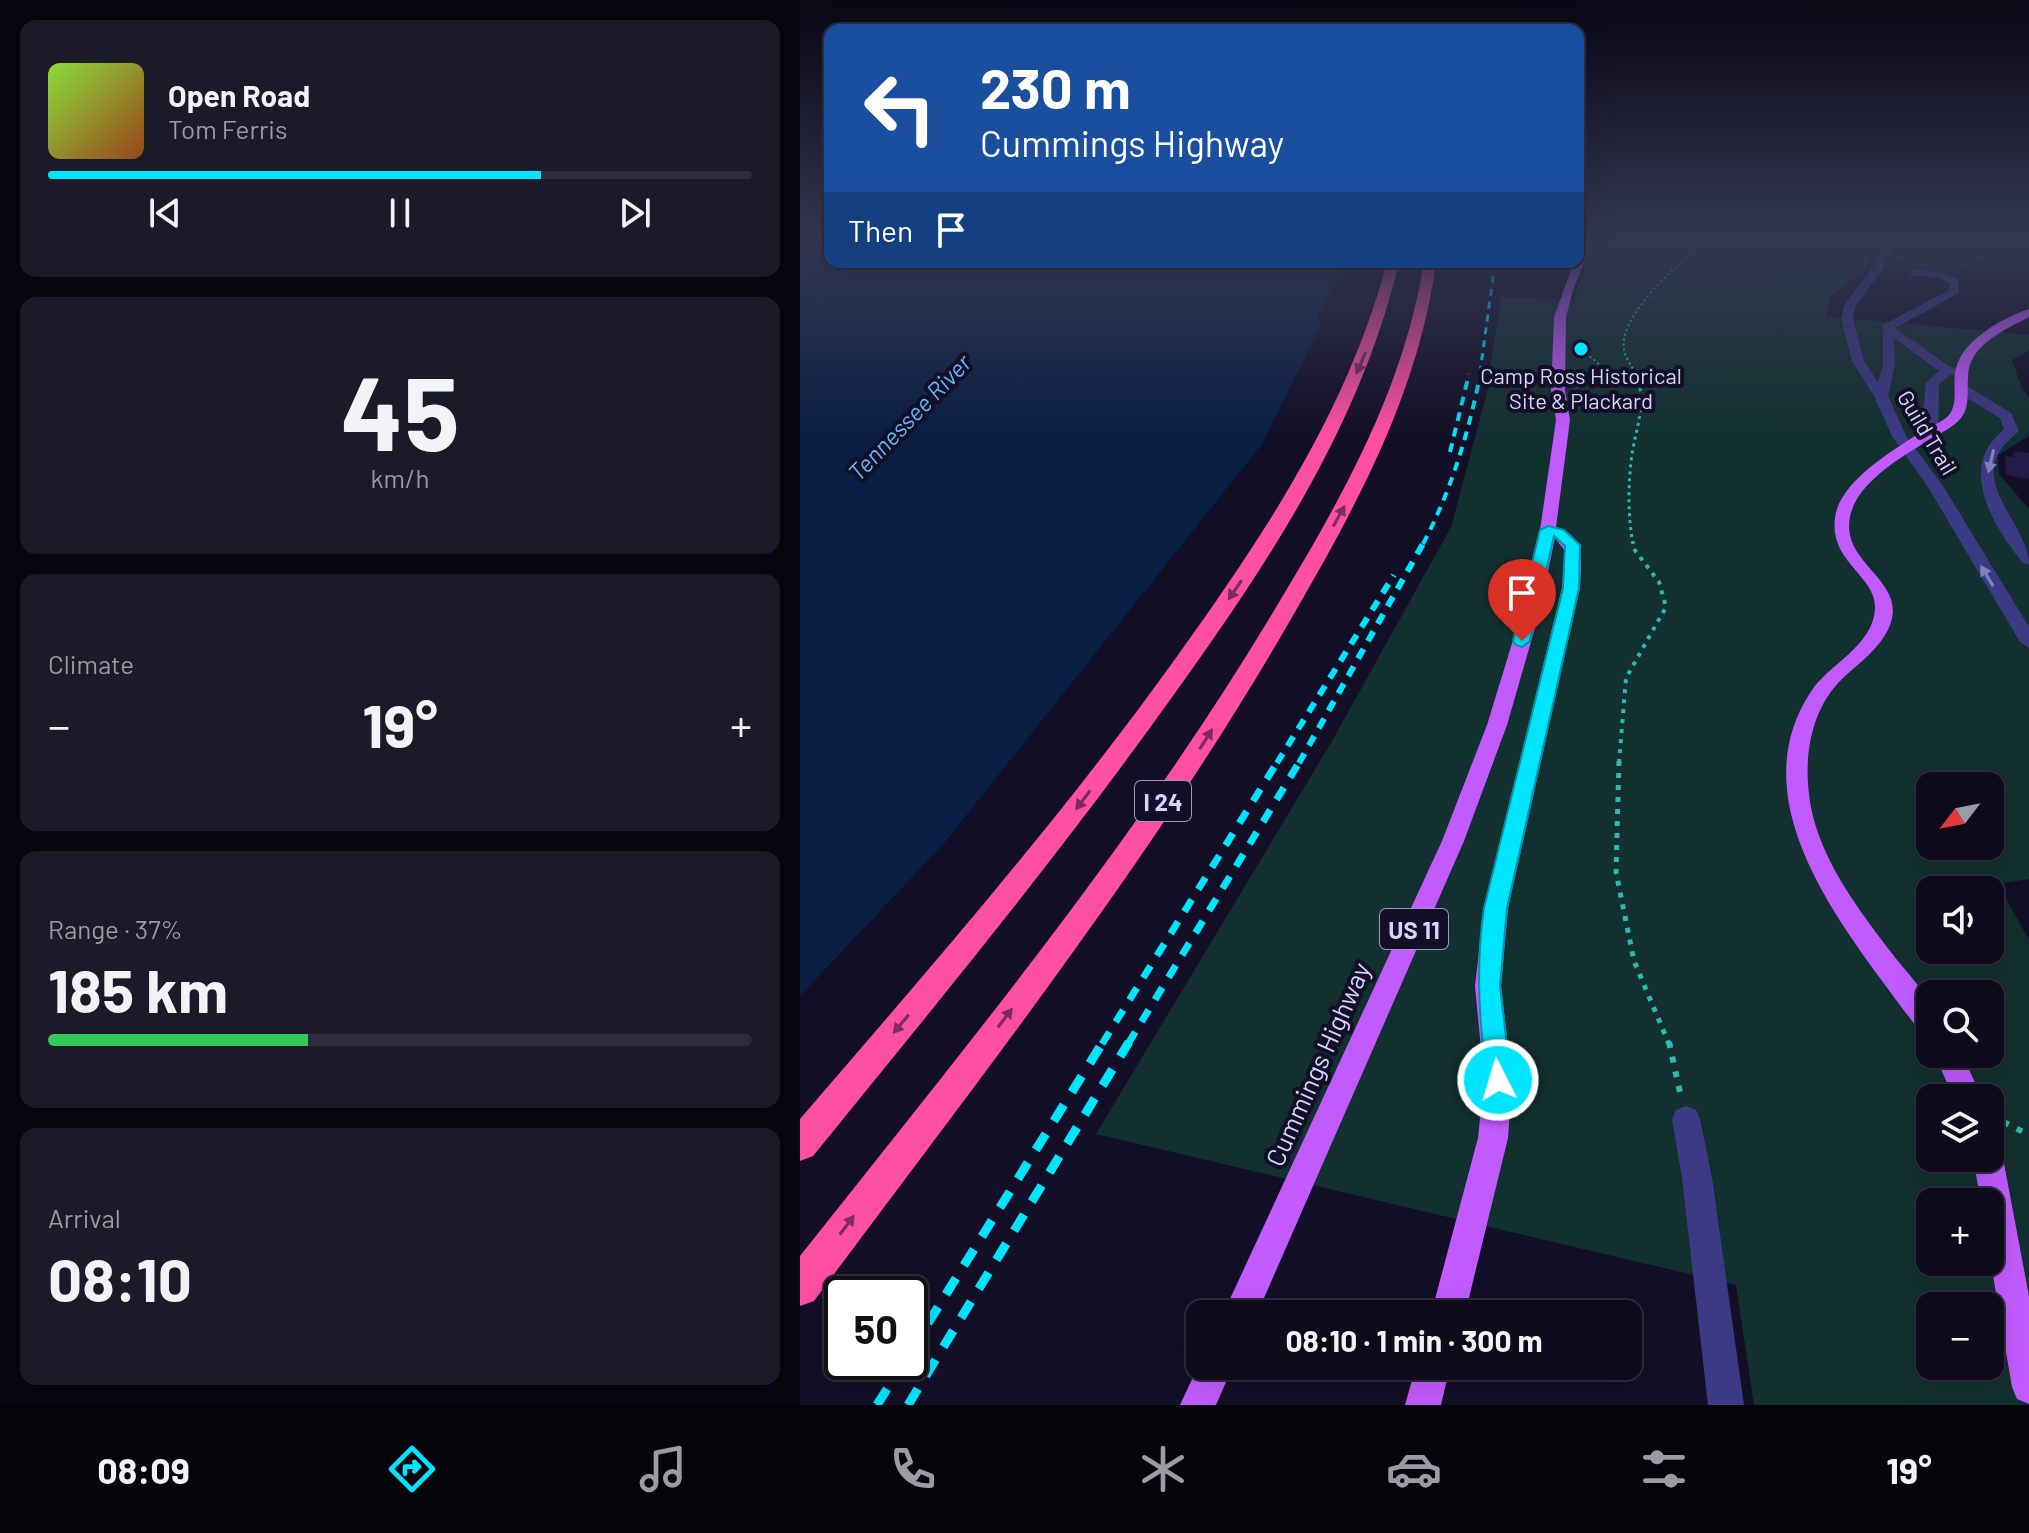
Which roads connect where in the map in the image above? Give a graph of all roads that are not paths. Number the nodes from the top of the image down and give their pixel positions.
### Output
1 (1380, 305) edge
2 (1421, 305) edge
3 (1564, 305) edge
4 (1850, 305) edge
5 (1930, 305) edge
6 (2029, 312) edge
7 (1887, 328) junction
8 (1957, 377) junction
9 (1881, 396) junction
10 (1933, 431) junction
11 (1906, 446) junction
12 (1548, 530) junction
13 (2029, 559) edge
14 (2029, 642) edge
15 (1916, 1005) edge
16 (1686, 1119) road end
17 (800, 1145) edge
18 (1991, 1172) edge
19 (800, 1287) edge
20 (1246, 1300) edge
21 (1452, 1300) edge
22 (1210, 1380) edge
23 (1429, 1380) edge
24 (2029, 1387) edge
25 (1198, 1405) edge
26 (1423, 1405) edge
27 (1726, 1405) edge

1 -> 17 highway, I 24
19 -> 2 highway, I 24
3 - 12 main road, Cummings Highway / US 11
4 - 9 street, Guild Trail
5 - 7 street
6 - 8 main road
7 - 8 street
7 - 9 street
8 - 10 main road
8 - 10 street
8 -> 13 street
9 - 11 street, Guild Trail
10 - 11 main road
14 -> 11 street, Guild Trail
11 - 15 main road
12 - 20 main road, Cummings Highway / US 11
12 - 21 main road
16 - 27 street
18 - 24 main road
22 - 25 main road
23 - 26 main road

